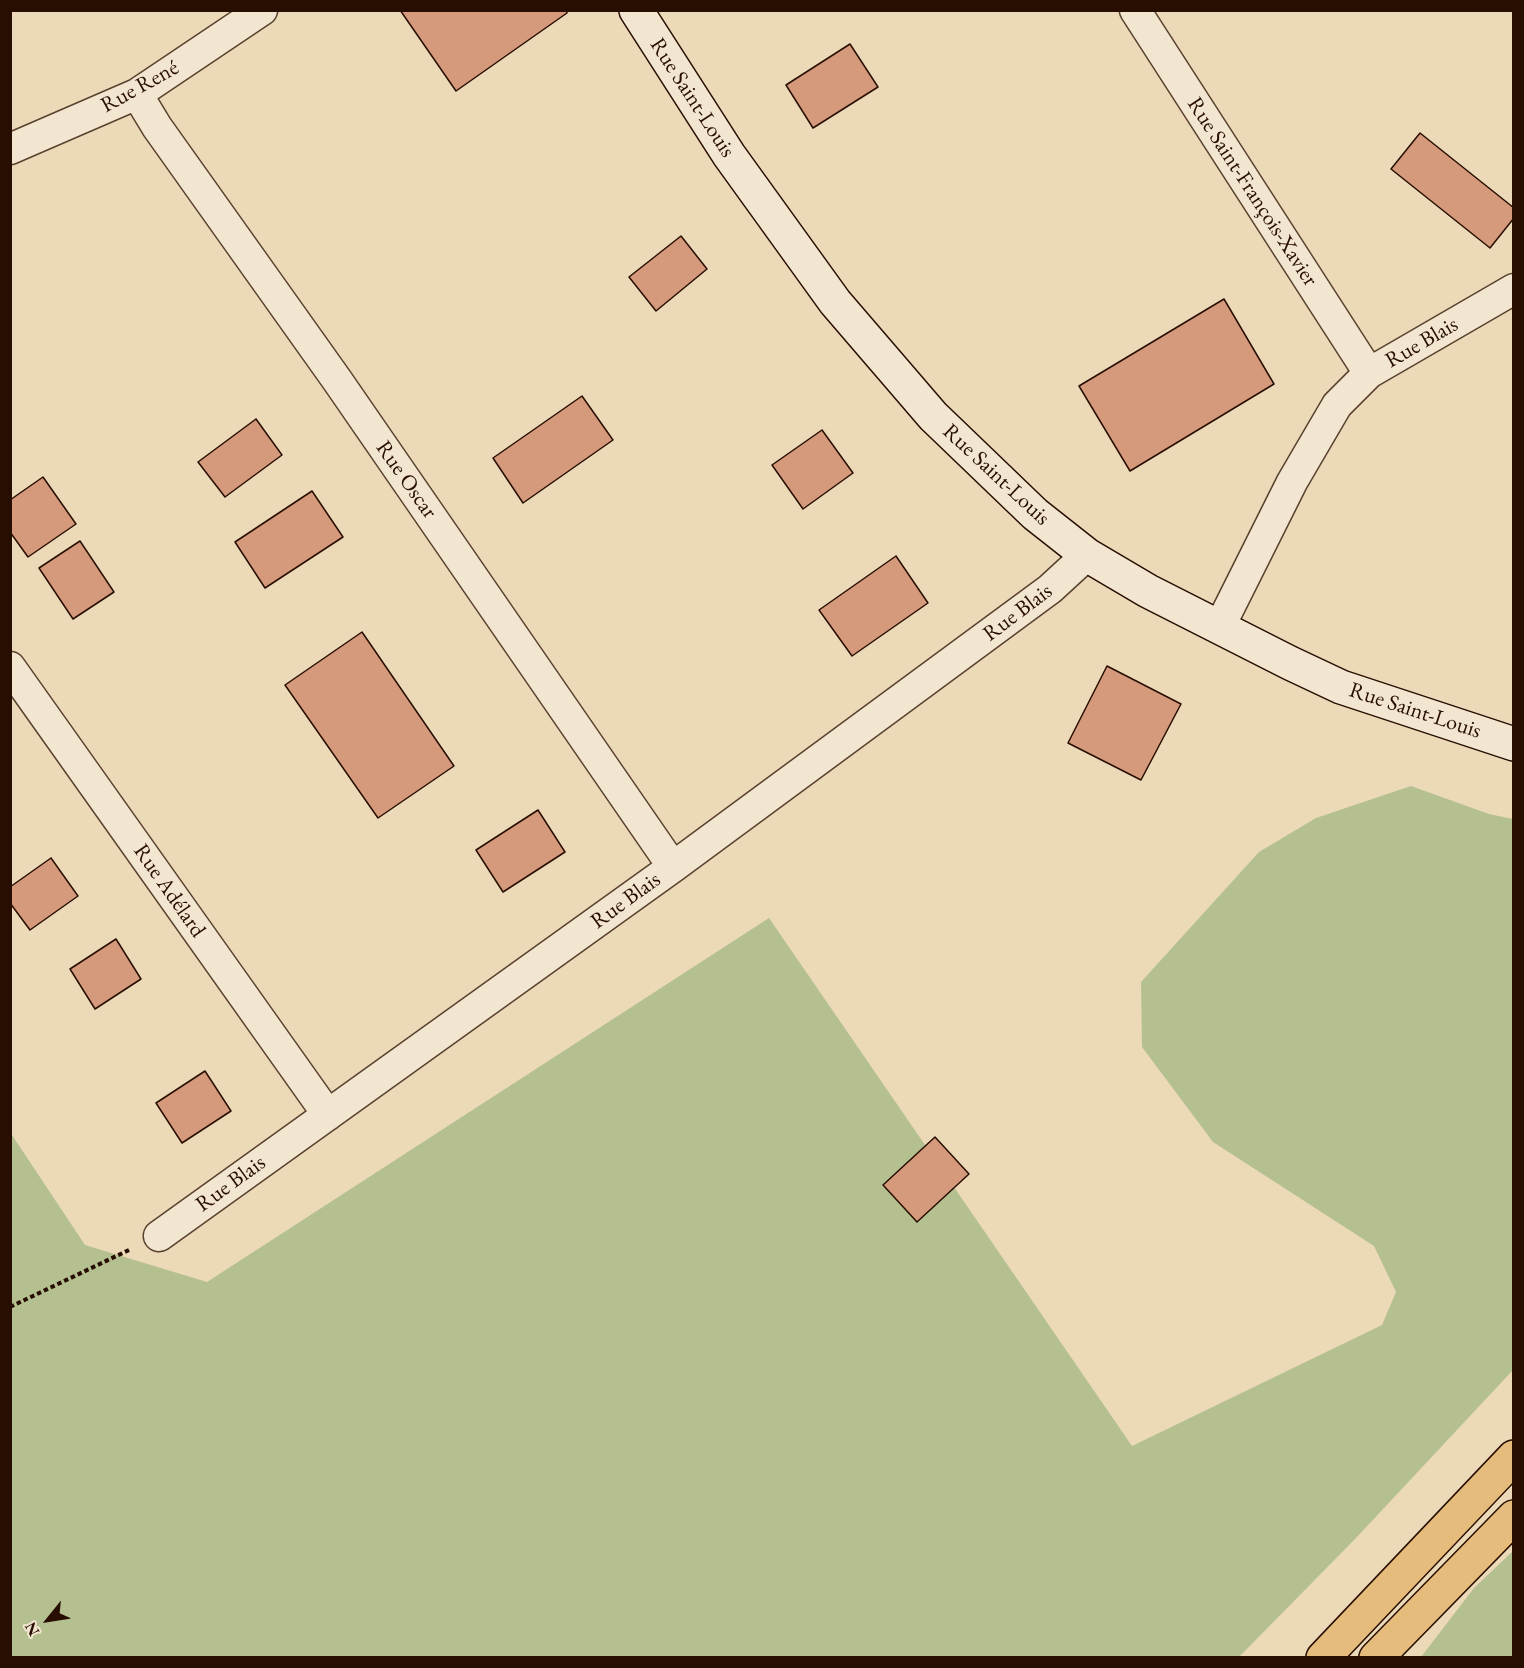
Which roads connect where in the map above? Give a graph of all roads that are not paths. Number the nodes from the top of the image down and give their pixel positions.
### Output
1 (262, 10) edge
2 (636, 10) edge
3 (1135, 10) edge
4 (137, 94) junction
5 (10, 149) edge
6 (1514, 289) edge
7 (1369, 373) junction
8 (1087, 555) junction
9 (1219, 628) junction
10 (10, 667) edge
11 (1514, 744) edge
12 (673, 867) junction
13 (328, 1115) junction
14 (159, 1236) road end
15 (1514, 1457) edge
16 (1514, 1517) edge
17 (1323, 1658) edge
18 (1376, 1658) edge

1 - 4 street, Rue René
2 - 8 main road, Rue Saint-Louis
3 - 7 street, Rue Saint-François-Xavier
4 - 5 street, Rue René
4 - 12 street, Rue Oscar
6 - 7 street, Rue Blais
7 - 9 street, Rue Blais
8 - 9 main road, Rue Saint-Louis
8 - 12 street, Rue Blais
9 - 11 main road, Rue Saint-Louis
10 - 13 street, Rue Adélard
12 - 13 street, Rue Blais
13 - 14 street, Rue Blais
15 - 17 highway
16 - 18 highway

